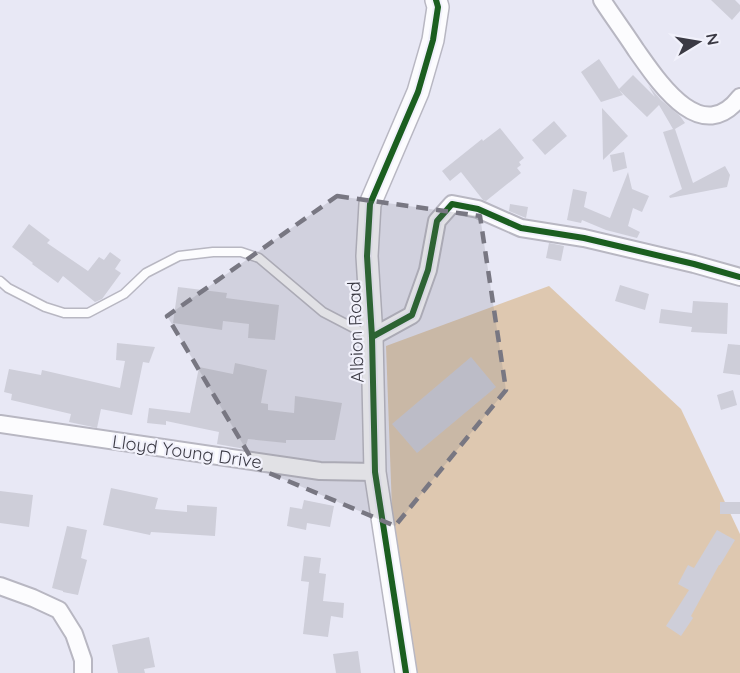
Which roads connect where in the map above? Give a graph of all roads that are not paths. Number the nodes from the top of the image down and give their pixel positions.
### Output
1 (436, 0) edge
2 (602, 0) edge
3 (740, 97) edge
4 (740, 277) edge
5 (0, 281) edge
6 (372, 337) junction
7 (0, 424) edge
8 (375, 472) junction
9 (0, 586) edge
10 (83, 673) edge
11 (406, 673) edge

1 - 6 street, Albion Road
2 - 3 street
4 - 6 street
5 - 6 lane
6 - 8 street, Albion Road
7 - 8 street, Lloyd Young Drive
8 - 11 street, Albion Road
9 - 10 street

